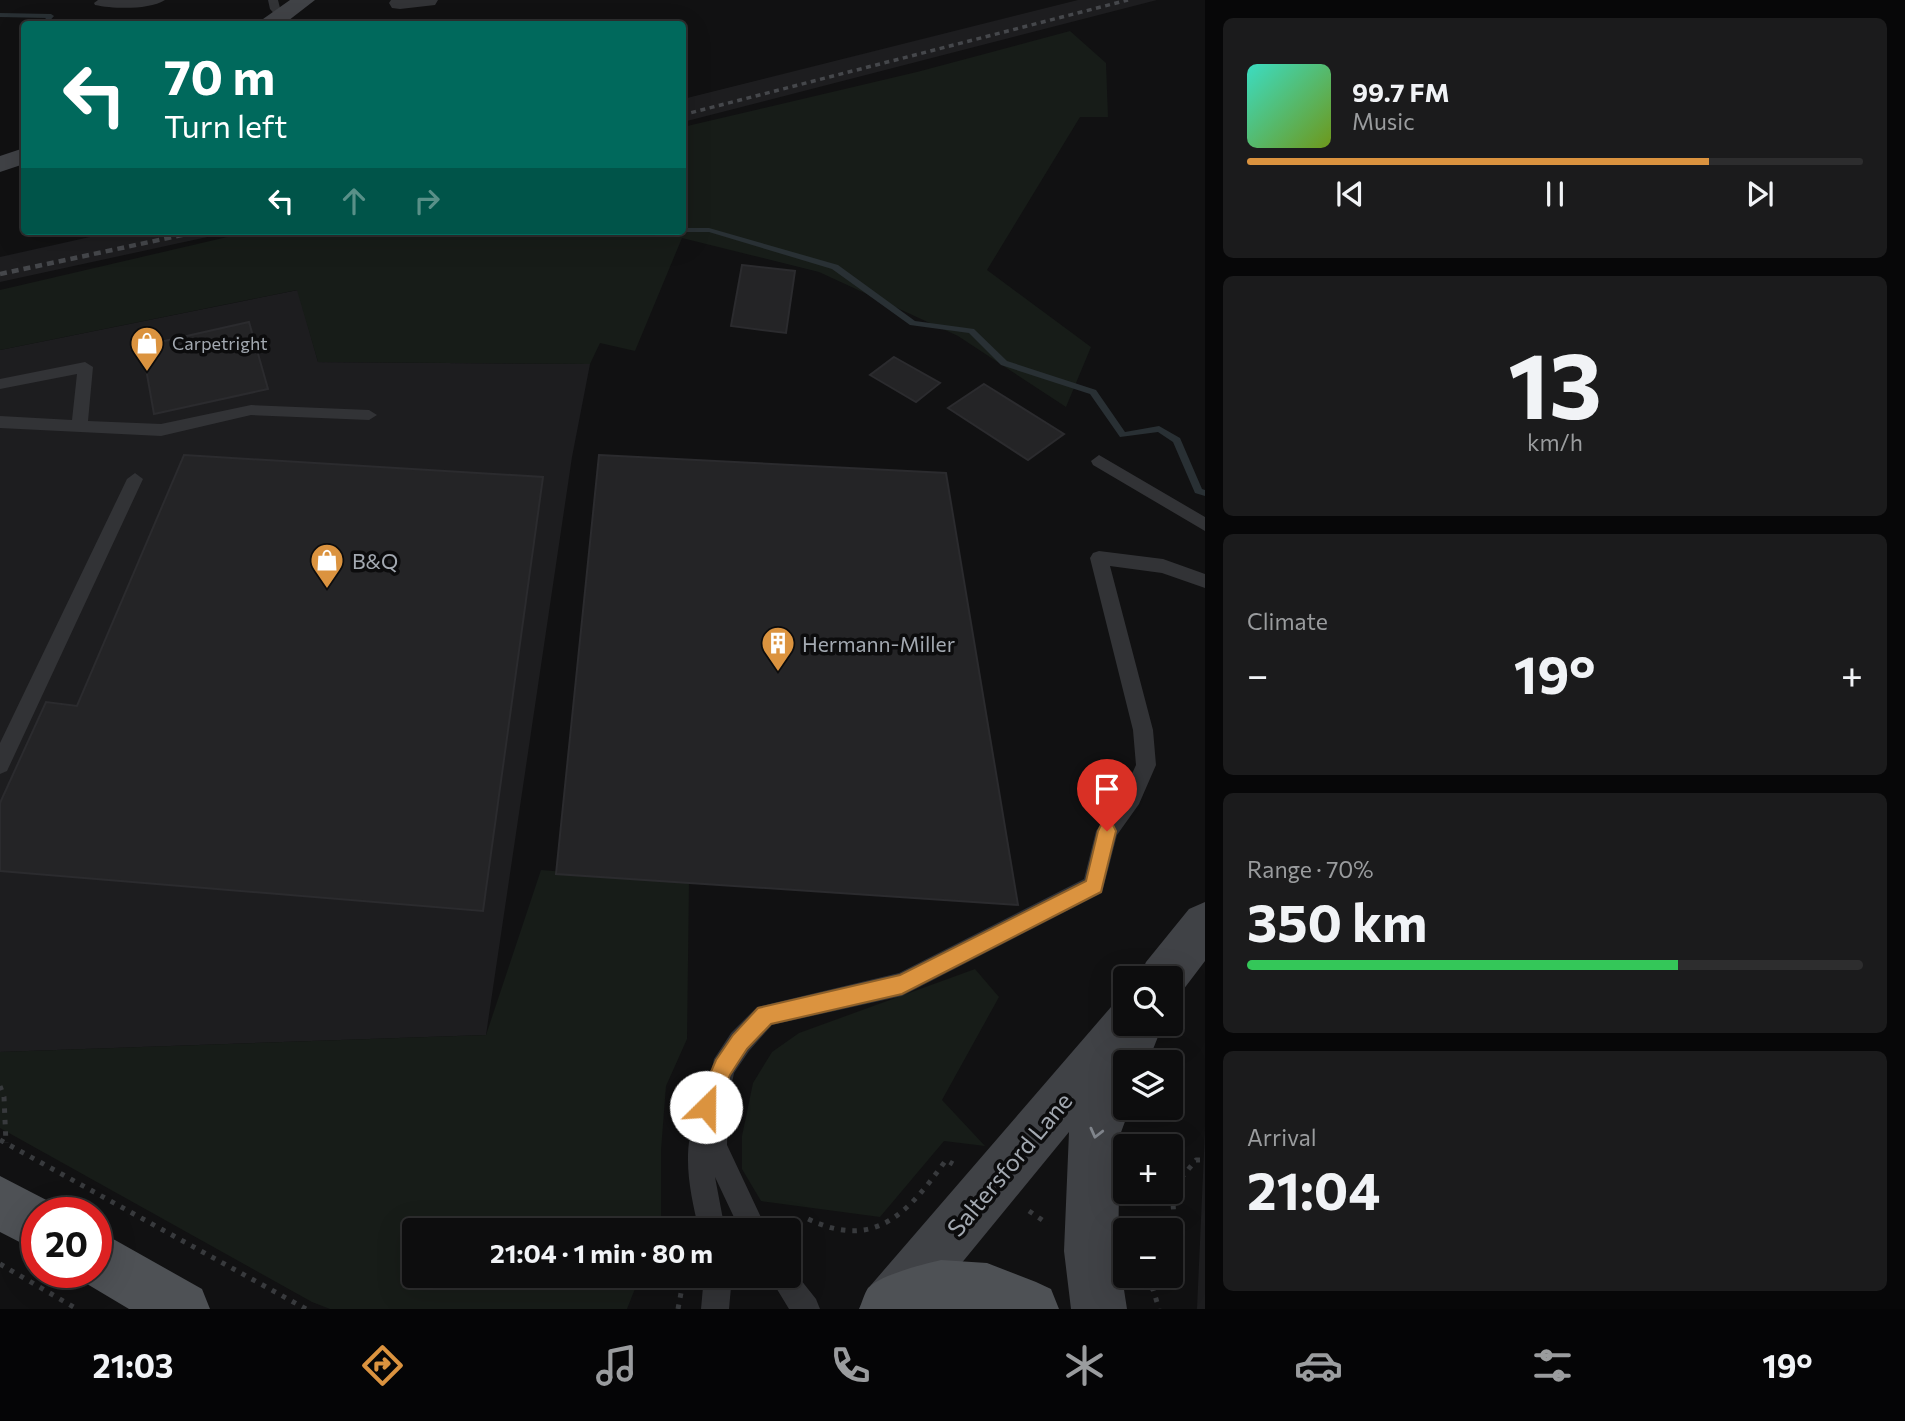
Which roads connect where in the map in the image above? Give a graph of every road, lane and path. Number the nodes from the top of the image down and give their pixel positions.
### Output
1 (160, 0) edge
2 (304, 0) edge
3 (428, 0) edge
4 (99, 3) dead end
5 (400, 3) dead end
6 (276, 13) edge
7 (21, 157) edge
8 (0, 163) edge
9 (0, 384) edge
10 (369, 415) dead end
11 (0, 422) edge
12 (79, 427) junction
13 (1099, 461) dead end
14 (135, 479) dead end
15 (1205, 525) edge
16 (1205, 581) edge
17 (0, 765) edge
18 (1205, 924) edge
19 (1172, 966) edge
20 (1118, 1036) edge
21 (1134, 1036) edge
22 (723, 1068) junction
23 (0, 1086) edge
24 (3, 1141) edge
25 (1205, 1160) edge
26 (0, 1202) edge
27 (21, 1214) edge
28 (709, 1218) edge
29 (748, 1218) edge
30 (1173, 1218) edge
31 (0, 1264) edge
32 (112, 1268) edge
33 (717, 1288) edge
34 (791, 1288) edge
35 (1153, 1289) edge
36 (889, 1307) edge
37 (77, 1309) edge
38 (182, 1309) edge
39 (306, 1309) edge
40 (715, 1309) edge
41 (806, 1309) edge
42 (1031, 1309) edge
43 (1099, 1309) edge
44 (1159, 1309) edge

1 - 4 lane
2 - 6 main road
3 - 5 street
7 - 8 main road
9 - 12 lane
10 - 12 lane
11 - 12 lane
13 - 15 lane
14 - 17 lane
16 - 22 lane
18 - 19 main road
20 - 36 main road, Saltersford Lane
21 -> 43 main road, Saltersford Lane
22 - 28 lane
22 - 29 lane
23 - 24 path
24 - 39 path
25 - 30 path
26 - 27 main road
31 - 37 path
32 - 38 main road
33 - 40 lane
34 - 41 lane
35 - 44 path
36 - 42 main road

